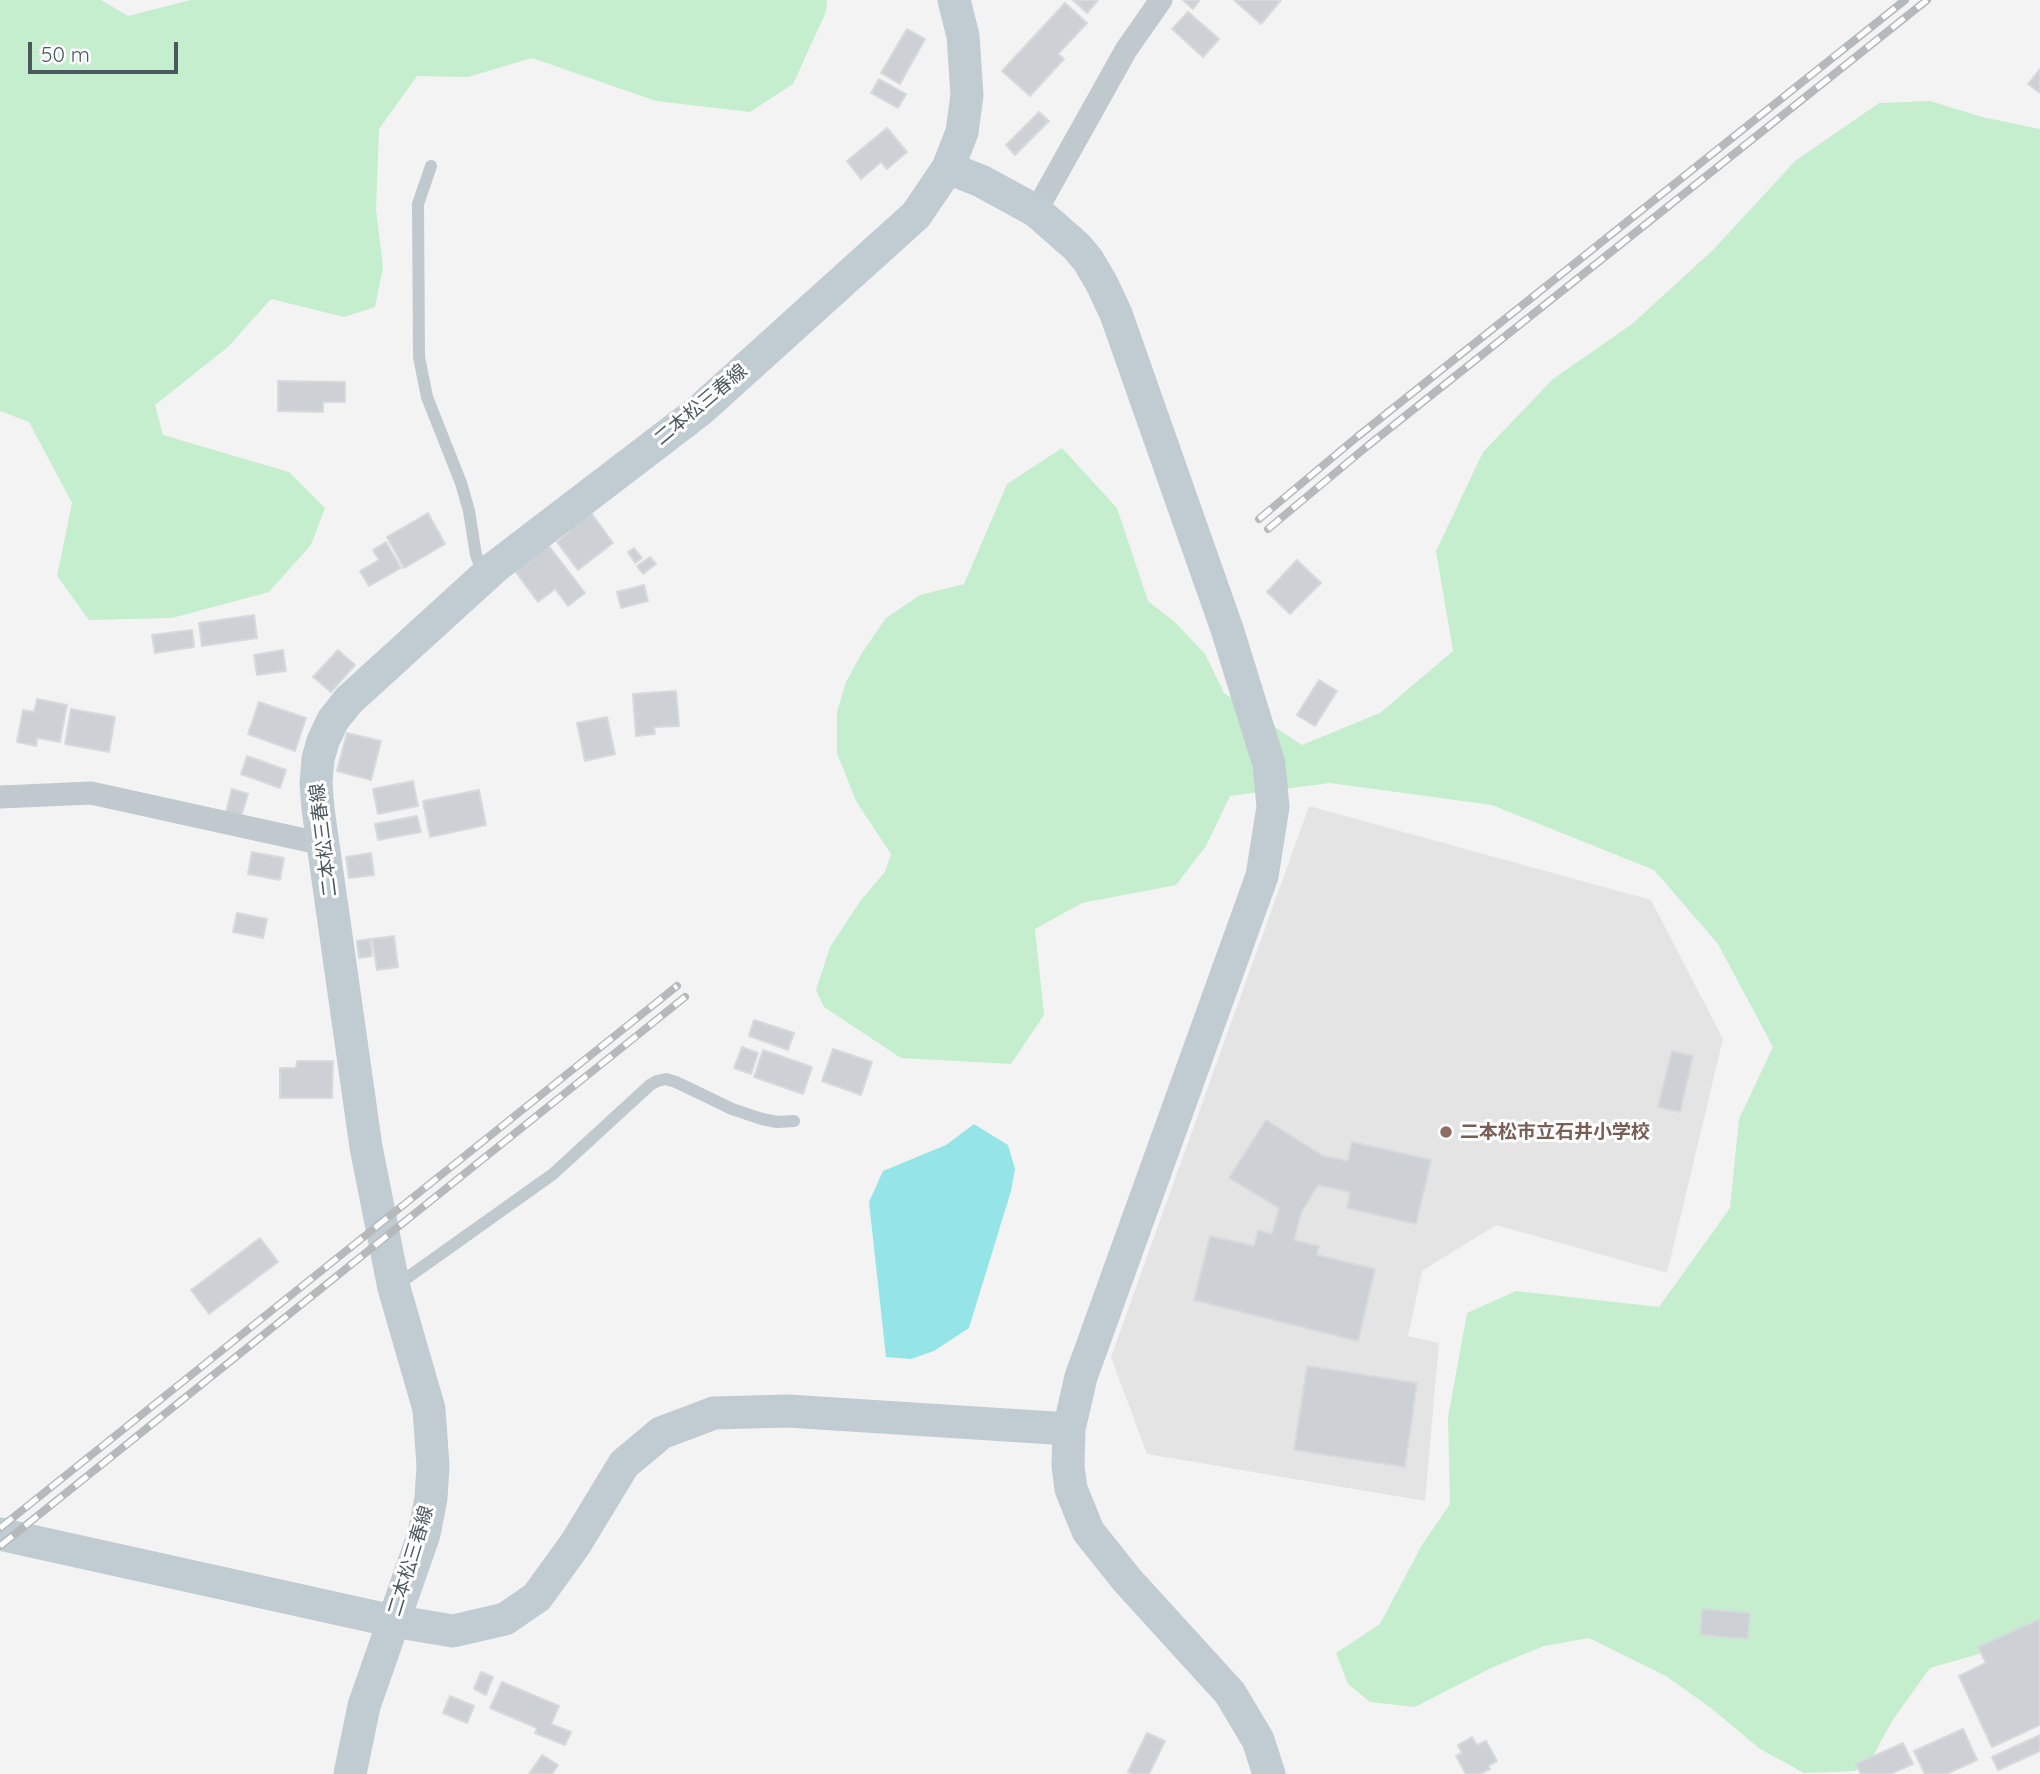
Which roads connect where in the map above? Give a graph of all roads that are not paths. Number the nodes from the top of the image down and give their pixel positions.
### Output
1 (954, 0) edge
2 (1161, 0) edge
3 (431, 166) dead end
4 (948, 168) junction
5 (1036, 211) junction
6 (485, 577) junction
7 (0, 797) edge
8 (323, 844) junction
9 (794, 1121) dead end
10 (394, 1287) junction
11 (1069, 1429) junction
12 (0, 1534) edge
13 (393, 1621) junction
14 (350, 1774) edge
15 (1269, 1774) edge

1 - 4 street, 二本松三春線
2 - 5 street
3 - 6 lane
4 - 5 street
4 - 6 street, 二本松三春線
5 - 11 street
6 - 8 street, 二本松三春線
7 - 8 street
8 - 10 street, 二本松三春線
9 - 10 lane
10 - 13 street, 二本松三春線
11 - 13 street
11 - 15 street
12 - 13 street
13 - 14 street, 二本松三春線

